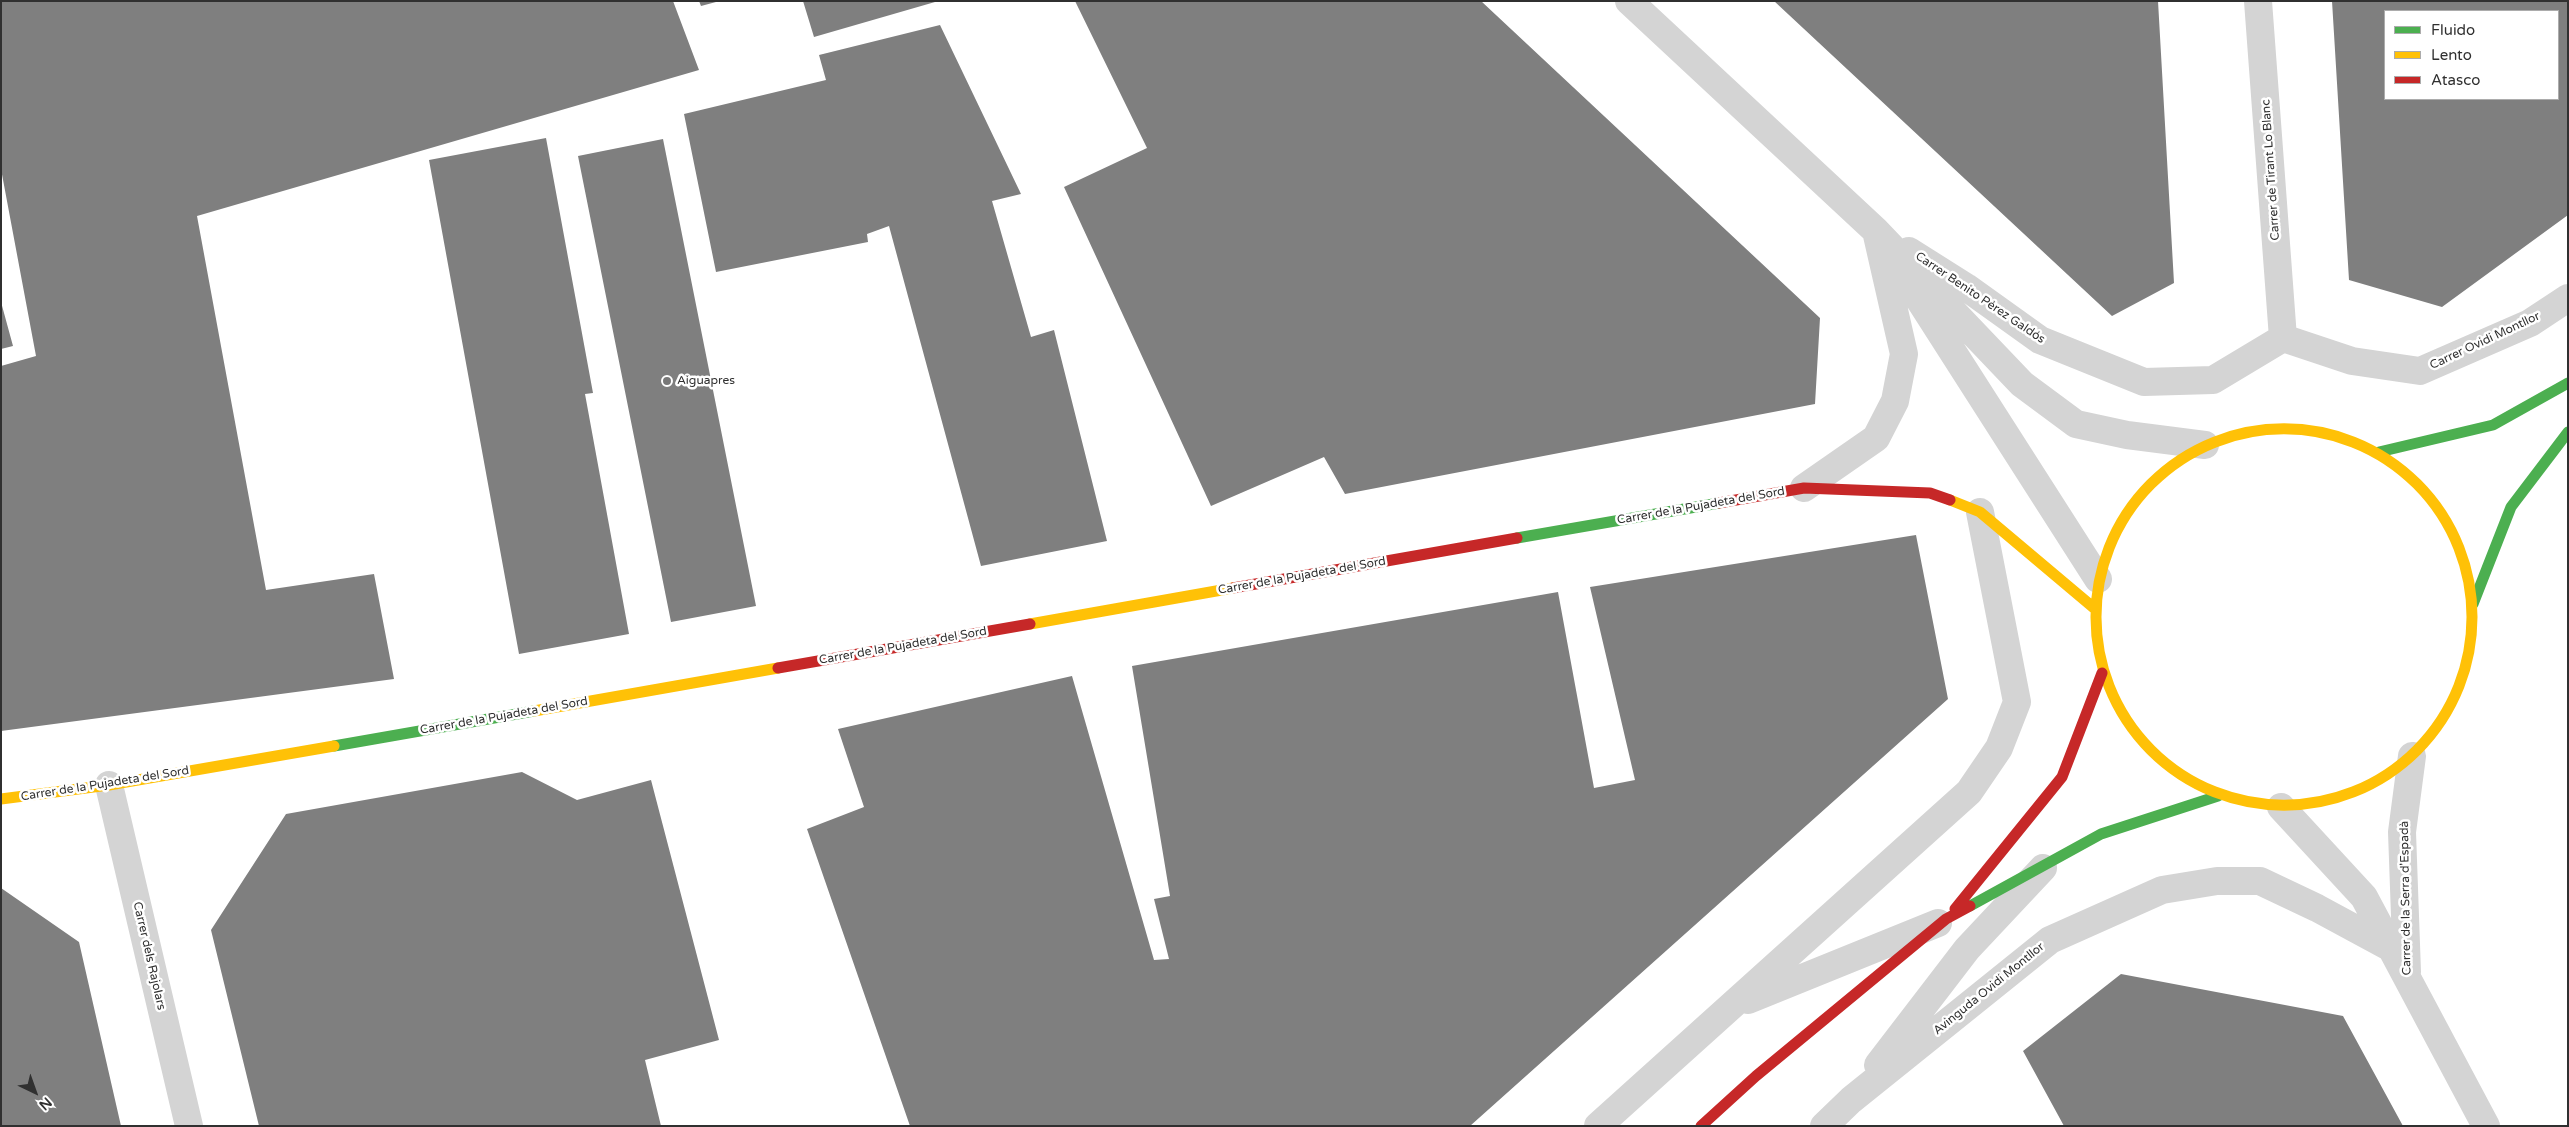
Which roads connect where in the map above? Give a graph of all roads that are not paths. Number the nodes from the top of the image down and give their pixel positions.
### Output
1 (1629, 1) edge
2 (2258, 1) edge
3 (1876, 230) junction
4 (2568, 298) edge
5 (2283, 338) junction
6 (2568, 383) edge
7 (2568, 432) edge
8 (2205, 445) junction
9 (2379, 452) junction
10 (1804, 488) junction
11 (1980, 512) junction
12 (2098, 579) junction
13 (2473, 604) junction
14 (2094, 608) junction
15 (2102, 673) junction
16 (2412, 756) junction
17 (109, 785) junction
18 (2218, 796) junction
19 (1, 800) edge
20 (2281, 806) junction
21 (2046, 864) junction
22 (1946, 919) junction
23 (2390, 948) junction
24 (2407, 981) junction
25 (1731, 1007) junction
26 (1851, 1100) junction
27 (189, 1126) edge
28 (1598, 1126) edge
29 (1702, 1126) edge
30 (1824, 1126) edge
31 (2486, 1126) edge

1 - 3 street, Carrer Benito Pérez Galdós
2 - 5 street, Carrer de Tirant Lo Blanc
3 - 5 street, Carrer Benito Pérez Galdós
3 - 8 street, Carrer Benito Pérez Galdós
3 - 10 street, Carrer de la Pujadeta del Sord
3 - 12 street, Carrer Benito Pérez Galdós
4 - 5 street, Carrer Ovidi Montllor
6 - 9 street
7 - 13 street
8 - 9 street
8 - 12 street
9 - 13 street
10 - 11 street, Carrer de la Pujadeta del Sord
10 - 17 street, Carrer de la Pujadeta del Sord
11 - 14 street, Carrer de la Pujadeta del Sord
11 - 25 street, Avinguda Ovidi Montllor
12 - 14 street
13 - 16 street
14 - 15 street
15 - 18 street
15 - 22 street, Avinguda Ovidi Montllor
16 - 20 street
16 - 24 street, Carrer de la Serra d'Espadà
17 - 19 street, Carrer de la Pujadeta del Sord
17 - 27 street, Carrer dels Rajolars
18 - 20 street
18 - 21 street, Avinguda Ovidi Montllor
20 - 23 street, Carrer de la Serra d'Espadà
21 - 22 street, Avinguda Ovidi Montllor
21 - 26 street, Avinguda Ovidi Montllor
22 - 25 street, Avinguda Ovidi Montllor
22 - 29 street, Avinguda Ovidi Montllor
23 - 24 street, Carrer de la Serra d'Espadà
23 - 26 street, Avinguda Ovidi Montllor
24 - 31 street, Carrer de la Serra d'Espadà
25 - 28 street, Avinguda Ovidi Montllor
26 - 30 street, Avinguda Ovidi Montllor

